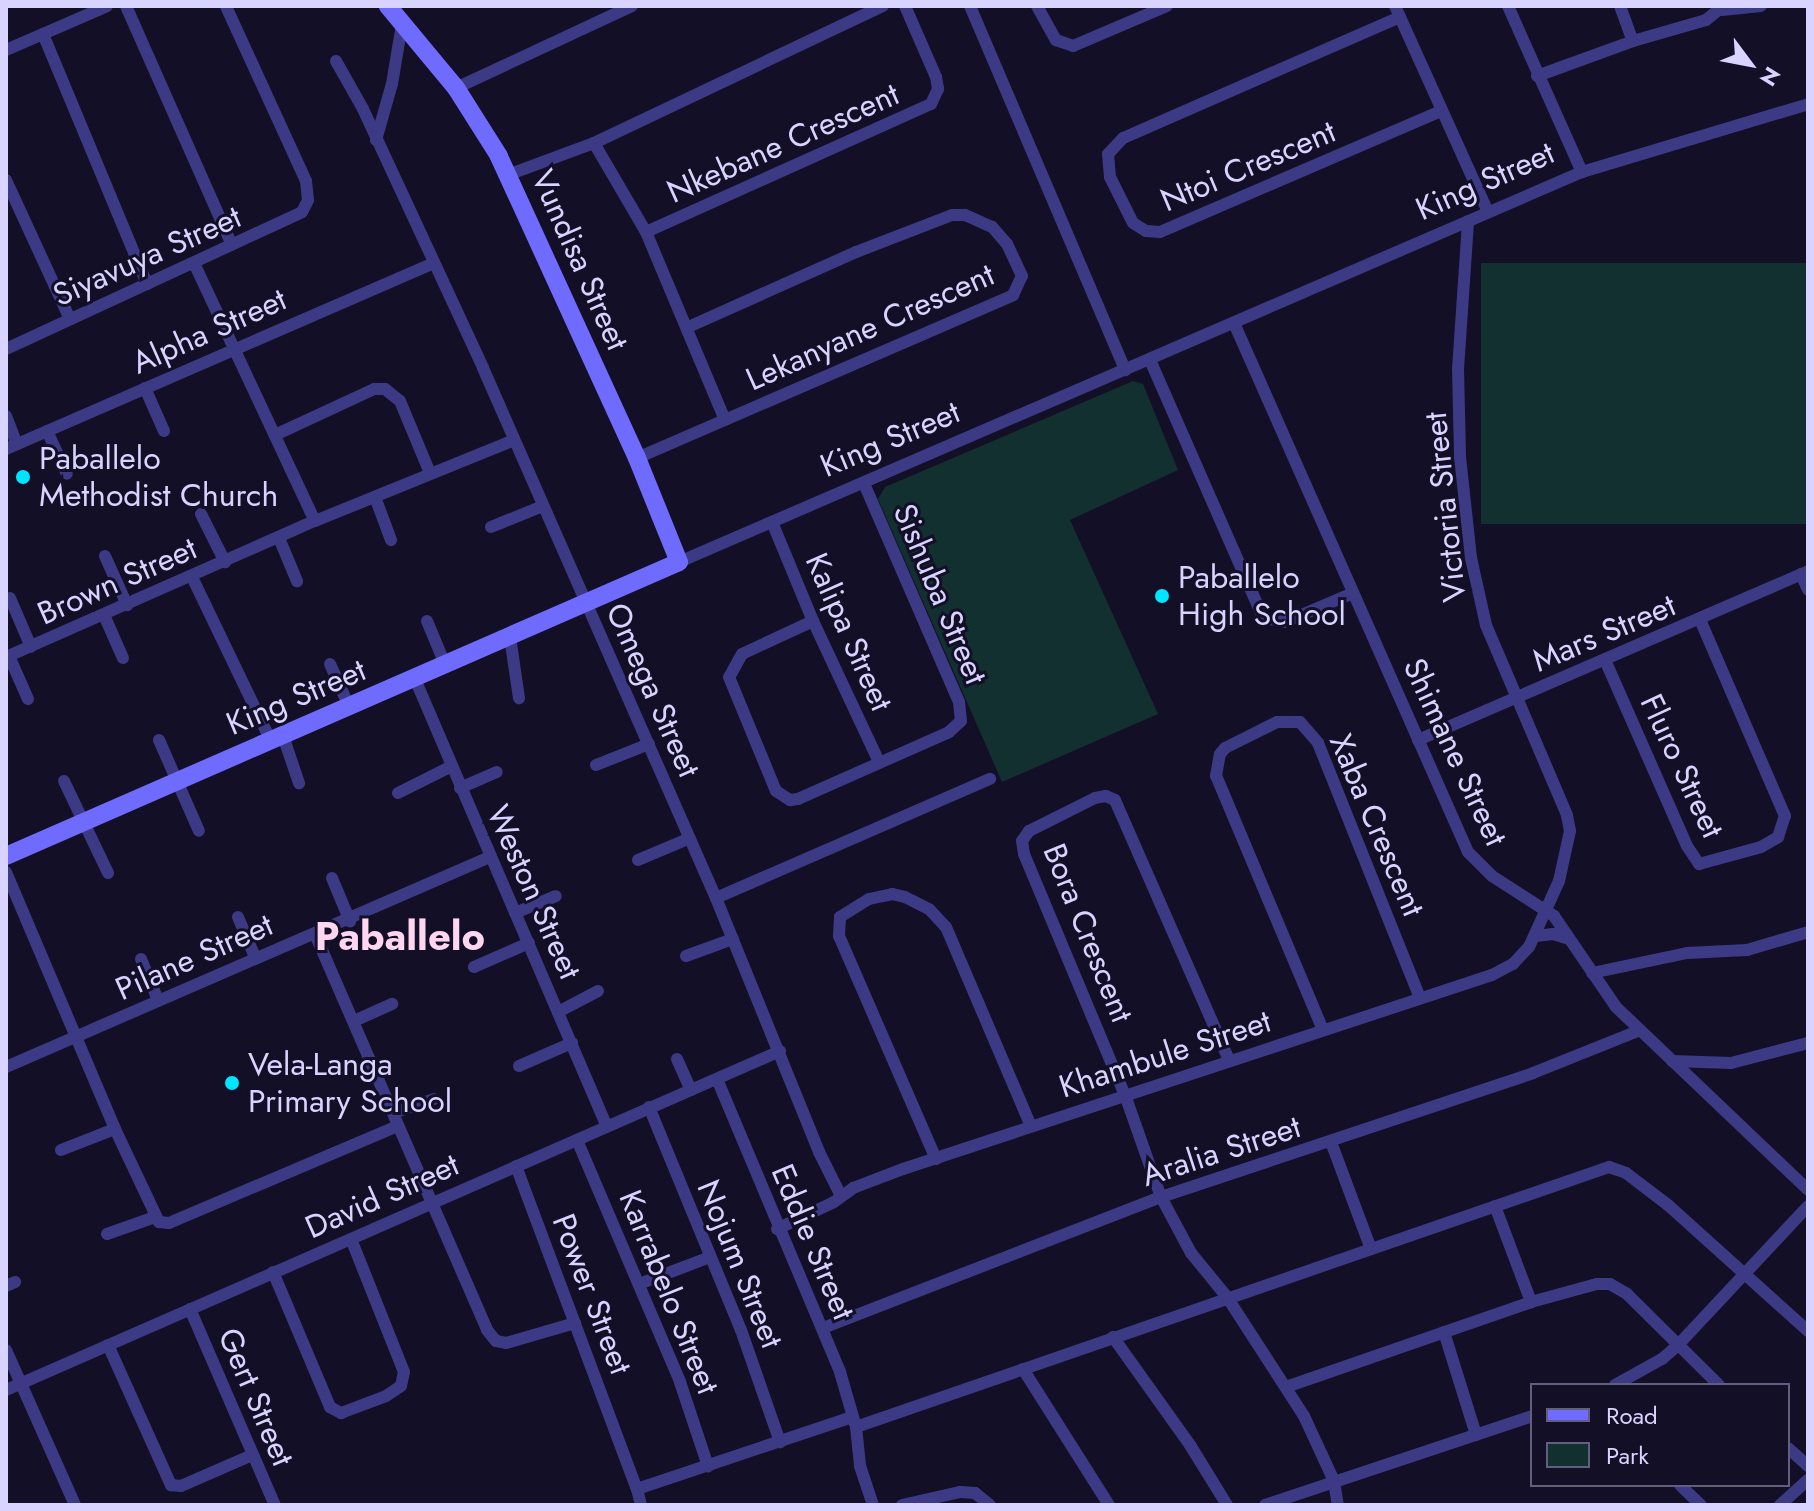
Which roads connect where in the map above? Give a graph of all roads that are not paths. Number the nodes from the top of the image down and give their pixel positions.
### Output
1 (107, 6) edge
2 (126, 6) edge
3 (226, 6) edge
4 (390, 6) edge
5 (632, 6) edge
6 (883, 6) edge
7 (905, 6) edge
8 (970, 6) edge
9 (1037, 6) edge
10 (1167, 6) edge
11 (1508, 6) edge
12 (1620, 6) edge
13 (1761, 6) edge
14 (1722, 8) edge
15 (1397, 12) edge
16 (402, 24) junction
17 (43, 34) junction
18 (1633, 41) junction
19 (6, 50) edge
20 (336, 61) dead end
21 (1537, 76) junction
22 (456, 88) junction
23 (1808, 104) edge
24 (1441, 111) junction
25 (376, 140) junction
26 (594, 143) junction
27 (1582, 172) junction
28 (508, 175) junction
29 (6, 180) edge
30 (1488, 212) junction
31 (1468, 221) junction
32 (646, 232) junction
33 (232, 245) junction
34 (194, 263) junction
35 (433, 263) junction
36 (147, 284) junction
37 (70, 319) junction
38 (1234, 323) junction
39 (688, 327) junction
40 (6, 349) edge
41 (234, 349) junction
42 (1150, 360) junction
43 (1125, 370) junction
44 (145, 388) junction
45 (6, 416) edge
46 (725, 420) junction
47 (47, 431) junction
48 (164, 431) dead end
49 (275, 435) junction
50 (514, 440) junction
51 (12, 446) edge
52 (637, 458) junction
53 (430, 473) junction
54 (67, 474) dead end
55 (864, 483) junction
56 (375, 497) junction
57 (543, 506) junction
58 (201, 514) dead end
59 (315, 521) junction
60 (772, 522) junction
61 (491, 527) dead end
62 (279, 538) junction
63 (391, 540) dead end
64 (105, 556) dead end
65 (225, 562) junction
66 (679, 562) junction
67 (1804, 572) edge
68 (192, 577) junction
69 (297, 581) dead end
70 (1808, 590) edge
71 (1353, 593) junction
72 (10, 598) dead end
73 (586, 603) junction
74 (127, 605) junction
75 (104, 615) junction
76 (1700, 620) junction
77 (427, 621) dead end
78 (813, 621) junction
79 (510, 637) junction
80 (31, 647) junction
81 (8, 657) edge
82 (123, 658) dead end
83 (1605, 660) junction
84 (330, 664) dead end
85 (445, 664) junction
86 (415, 679) junction
87 (519, 698) dead end
88 (28, 699) dead end
89 (1515, 700) junction
90 (349, 706) junction
91 (277, 738) junction
92 (159, 740) dead end
93 (1418, 740) junction
94 (649, 744) junction
95 (879, 762) junction
96 (596, 765) dead end
97 (452, 766) junction
98 (497, 772) dead end
99 (990, 779) dead end
100 (64, 781) dead end
101 (177, 781) junction
102 (299, 783) dead end
103 (460, 788) junction
104 (398, 793) dead end
105 (82, 822) junction
106 (199, 831) dead end
107 (690, 838) junction
108 (6, 856) edge
109 (490, 857) junction
110 (638, 860) dead end
111 (6, 872) edge
112 (108, 873) dead end
113 (332, 878) dead end
114 (556, 896) dead end
115 (716, 898) junction
116 (1547, 909) junction
117 (515, 913) junction
118 (238, 917) dead end
119 (350, 921) junction
120 (1808, 932) edge
121 (315, 934) junction
122 (1536, 936) junction
123 (733, 939) junction
124 (1569, 939) junction
125 (529, 943) junction
126 (686, 956) dead end
127 (255, 957) junction
128 (141, 959) dead end
129 (474, 967) dead end
130 (1592, 973) junction
131 (598, 991) dead end
132 (1420, 998) junction
133 (158, 1000) junction
134 (392, 1004) dead end
135 (558, 1012) junction
136 (354, 1021) junction
137 (1323, 1030) junction
138 (1638, 1031) junction
139 (79, 1036) junction
140 (572, 1043) junction
141 (1808, 1043) edge
142 (780, 1051) junction
143 (677, 1059) dead end
144 (1229, 1060) junction
145 (1672, 1061) junction
146 (519, 1066) dead end
147 (6, 1067) edge
148 (717, 1079) junction
149 (691, 1090) junction
150 (1125, 1095) junction
151 (434, 1099) dead end
152 (649, 1107) junction
153 (393, 1113) junction
154 (398, 1126) junction
155 (607, 1126) junction
156 (1031, 1126) junction
157 (115, 1129) junction
158 (577, 1140) junction
159 (1331, 1142) junction
160 (61, 1150) dead end
161 (936, 1159) junction
162 (516, 1166) junction
163 (1808, 1190) edge
164 (841, 1196) junction
165 (1161, 1197) junction
166 (432, 1202) junction
167 (1495, 1206) junction
168 (1808, 1206) edge
169 (155, 1217) junction
170 (777, 1229) junction
171 (107, 1234) dead end
172 (351, 1239) junction
173 (1371, 1249) junction
174 (710, 1257) junction
175 (273, 1272) junction
176 (1744, 1273) junction
177 (639, 1284) junction
178 (1227, 1297) junction
179 (1531, 1302) junction
180 (190, 1309) junction
181 (575, 1323) junction
182 (823, 1328) junction
183 (1808, 1331) edge
184 (1444, 1332) junction
185 (1113, 1337) junction
186 (108, 1345) junction
187 (1678, 1345) junction
188 (6, 1350) edge
189 (1023, 1369) junction
190 (1619, 1383) edge
191 (1717, 1383) edge
192 (21, 1384) junction
193 (1286, 1387) junction
194 (6, 1390) edge
195 (1530, 1417) edge
196 (854, 1422) junction
197 (1476, 1435) junction
198 (780, 1442) junction
199 (1790, 1450) edge
200 (252, 1455) junction
201 (708, 1466) junction
202 (1808, 1466) edge
203 (1808, 1480) edge
204 (1334, 1481) junction
205 (1682, 1487) edge
206 (637, 1489) junction
207 (75, 1505) edge
208 (275, 1505) edge
209 (641, 1505) edge
210 (873, 1505) edge
211 (902, 1505) edge
212 (990, 1505) edge
213 (1109, 1505) edge
214 (1227, 1505) edge
215 (1265, 1505) edge
216 (1338, 1505) edge
217 (1701, 1505) edge
218 (1780, 1505) edge

1 - 17 street
2 - 33 street
3 - 33 street, Siyavuya Street
4 - 16 street, Vundisa Street
5 - 22 street
6 - 26 street
7 - 32 street, Nkebane Crescent
8 - 43 street
9 - 10 street
11 - 21 street
12 - 18 street
13 - 14 street
14 - 18 street
15 - 24 street
15 - 24 street, Ntoi Crescent
16 - 22 street, Vundisa Street
16 - 25 street
17 - 19 street
17 - 36 street
18 - 21 street
20 - 25 street, Omega Street
21 - 27 street
22 - 28 street, Vundisa Street
23 - 27 street, King Street
24 - 30 street
25 - 35 street, Omega Street
26 - 28 street
26 - 32 street
27 - 30 street, King Street
28 - 52 street, Vundisa Street
29 - 37 street
30 - 31 street, King Street
31 - 38 street, King Street
31 - 89 street, Victoria Street
32 - 39 street
33 - 34 street, Siyavuya Street
34 - 36 street, Siyavuya Street
34 - 41 street
35 - 41 street, Alpha Street
35 - 50 street, Omega Street
36 - 37 street, Siyavuya Street
37 - 40 street, Siyavuya Street
38 - 42 street, King Street
38 - 71 street, Shimane Street
39 - 46 street
39 - 46 street, Lekanyane Crescent
41 - 44 street, Alpha Street
41 - 49 street
42 - 43 street, King Street
42 - 71 street
43 - 55 street, King Street
44 - 47 street, Alpha Street
44 - 48 street
45 - 51 street
46 - 52 street, Lekanyane Crescent
47 - 51 street, Alpha Street
47 - 54 street
49 - 53 street
49 - 59 street
50 - 53 street, Brown Street
50 - 57 street, Omega Street
52 - 66 street, Vundisa Street
53 - 56 street, Brown Street
55 - 60 street, King Street
55 - 95 street, Sishuba Street
56 - 59 street, Brown Street
56 - 63 street
57 - 61 street
57 - 73 street, Omega Street
58 - 65 street
59 - 62 street, Brown Street
60 - 66 street, King Street
60 - 78 street, Kalipa Street
62 - 65 street, Brown Street
62 - 69 street
64 - 74 street
65 - 68 street, Brown Street
66 - 73 street, King Street
67 - 70 street
67 - 76 street, Mars Street
68 - 74 street, Brown Street
68 - 91 street
71 - 93 street, Shimane Street
72 - 80 street
73 - 79 street, King Street
73 - 94 street, Omega Street
74 - 75 street, Brown Street
75 - 80 street, Brown Street
75 - 82 street
76 - 83 street, Mars Street
76 - 83 street, Fluro Street
77 - 85 street
78 - 95 street, Kalipa Street
78 - 95 street, Sishuba Street
79 - 85 street, King Street
79 - 87 street
80 - 81 street, Brown Street
81 - 88 street
83 - 89 street, Mars Street
84 - 90 street
85 - 86 street, King Street
86 - 90 street, King Street
86 - 97 street, Weston Street
89 - 93 street, Mars Street
89 - 116 street, Victoria Street
90 - 91 street, King Street
91 - 101 street, King Street
91 - 102 street
92 - 101 street
93 - 116 street, Shimane Street
94 - 96 street
94 - 107 street, Omega Street
97 - 103 street, Weston Street
97 - 104 street
98 - 103 street
99 - 115 street
100 - 105 street
101 - 105 street, King Street
101 - 106 street
103 - 109 street, Weston Street
105 - 108 street, King Street
105 - 112 street
107 - 110 street
107 - 115 street, Omega Street
109 - 117 street, Weston Street
109 - 119 street, Pilane Street
111 - 139 street
113 - 119 street
114 - 117 street
115 - 123 street, Omega Street
116 - 122 street, Khambule Street
116 - 124 street, Shimane Street
117 - 125 street, Weston Street
118 - 127 street
119 - 121 street, Pilane Street
120 - 130 street
121 - 127 street, Pilane Street
121 - 136 street
122 - 124 street
122 - 132 street, Khambule Street
123 - 126 street
123 - 142 street, Omega Street
124 - 130 street, Shimane Street
125 - 129 street
125 - 135 street, Weston Street
127 - 133 street, Pilane Street
128 - 133 street
130 - 138 street, Shimane Street
131 - 135 street
132 - 137 street, Khambule Street
132 - 137 street, Xaba Crescent
133 - 139 street, Pilane Street
134 - 136 street
135 - 140 street, Weston Street
136 - 153 street
137 - 144 street, Khambule Street
138 - 145 street, Shimane Street
138 - 159 street, Aralia Street
139 - 147 street, Pilane Street
139 - 157 street
140 - 146 street
140 - 155 street, Weston Street
141 - 145 street
142 - 148 street, David Street
142 - 164 street, Omega Street
143 - 149 street
144 - 150 street, Khambule Street
144 - 150 street, Bora Crescent
145 - 163 street, Shimane Street
148 - 149 street, David Street
148 - 170 street, Eddie Street
149 - 152 street, David Street
150 - 156 street, Khambule Street
150 - 165 street
151 - 153 street
152 - 155 street, David Street
152 - 174 street, Nojum Street
153 - 154 street
154 - 166 street
154 - 169 street
155 - 158 street, David Street
156 - 161 street, Khambule Street
156 - 161 street
157 - 160 street
157 - 169 street
158 - 162 street, David Street
158 - 177 street, Karrabelo Street
159 - 165 street, Aralia Street
159 - 173 street
161 - 164 street, Khambule Street
162 - 166 street, David Street
162 - 181 street, Power Street
164 - 170 street, Khambule Street
165 - 178 street
165 - 182 street, Aralia Street
166 - 172 street, David Street
166 - 181 street
167 - 173 street
167 - 176 street
167 - 179 street
168 - 176 street
169 - 171 street
170 - 182 street, Eddie Street
172 - 175 street, David Street
172 - 175 street
173 - 178 street
174 - 177 street
174 - 198 street, Nojum Street
175 - 180 street, David Street
176 - 183 street
176 - 187 street
177 - 201 street, Karrabelo Street
178 - 185 street
178 - 193 street
179 - 184 street
179 - 187 street
180 - 186 street, David Street
180 - 200 street, Gert Street
181 - 206 street, Power Street
182 - 196 street, Eddie Street
184 - 193 street
184 - 197 street
185 - 189 street
185 - 214 street
186 - 192 street, David Street
186 - 200 street
187 - 190 street
187 - 191 street
188 - 192 street
189 - 196 street
189 - 213 street
192 - 194 street, David Street
192 - 207 street
193 - 204 street
195 - 197 street
196 - 198 street
196 - 210 street, Eddie Street
197 - 204 street
198 - 201 street
199 - 202 street
200 - 208 street, Gert Street
201 - 206 street
203 - 218 street
204 - 215 street
204 - 216 street
205 - 217 street
206 - 209 street, Power Street
211 - 212 street

